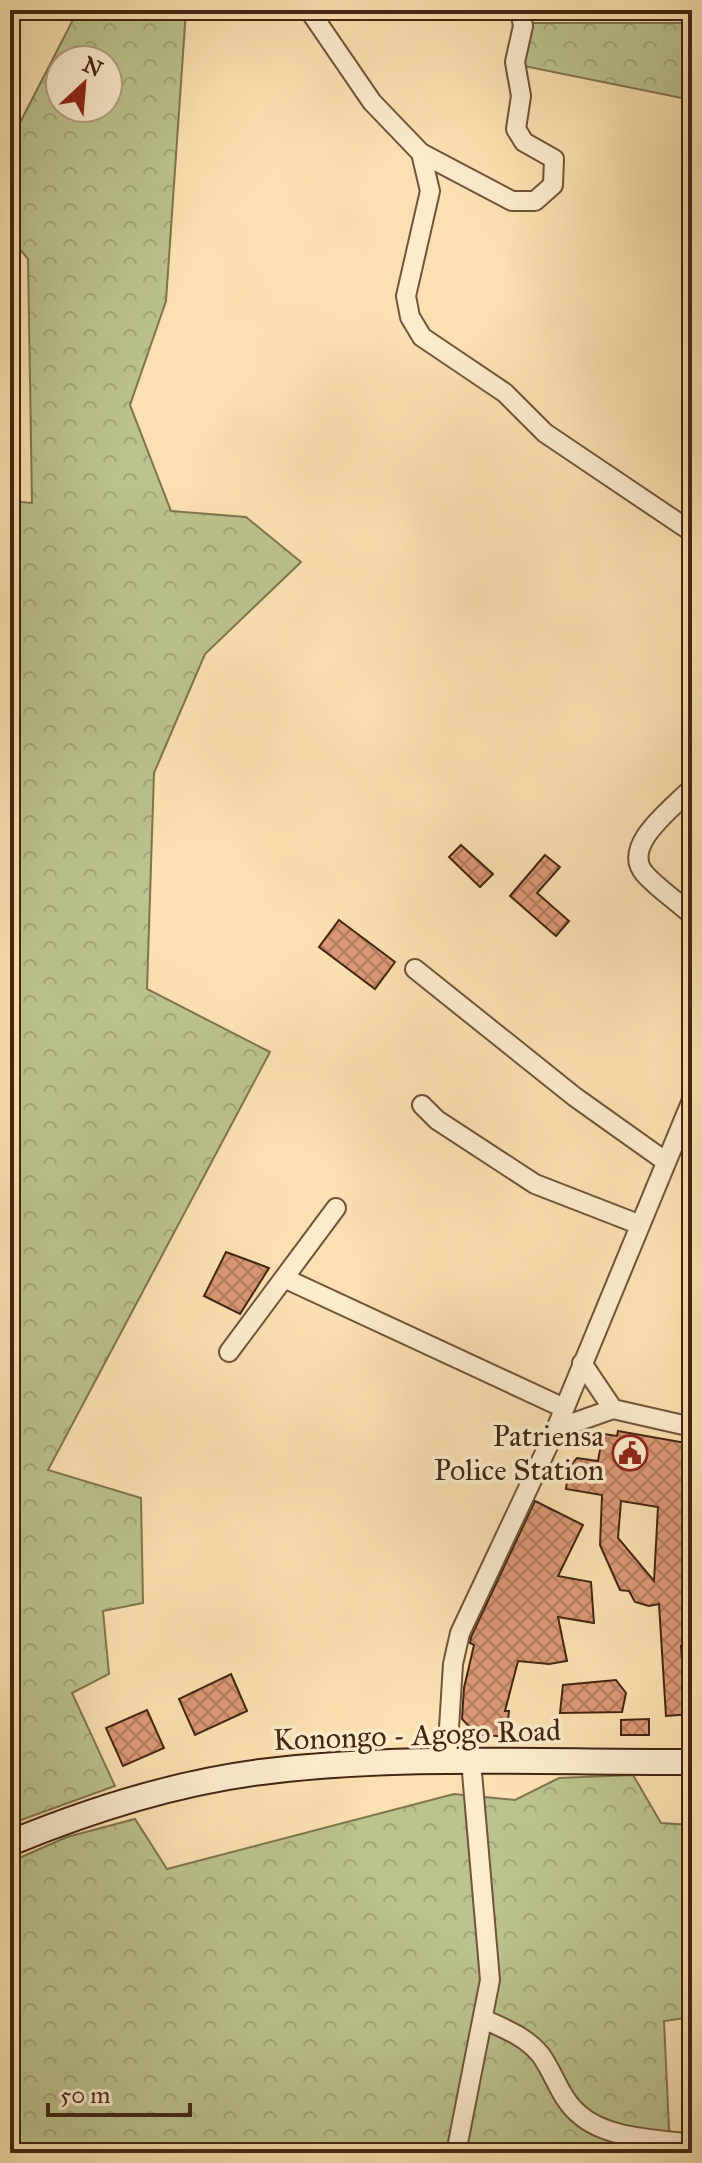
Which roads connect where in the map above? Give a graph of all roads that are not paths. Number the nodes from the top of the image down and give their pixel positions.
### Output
1 (309, 10) edge
2 (520, 10) edge
3 (421, 153) junction
4 (692, 532) edge
5 (692, 788) edge
6 (692, 915) edge
7 (415, 969) dead end
8 (692, 1100) edge
9 (422, 1105) dead end
10 (665, 1161) junction
11 (336, 1208) dead end
12 (638, 1224) junction
13 (284, 1278) junction
14 (229, 1352) dead end
15 (582, 1363) junction
16 (564, 1408) junction
17 (613, 1409) junction
18 (692, 1427) edge
19 (556, 1429) junction
20 (459, 1760) junction
21 (692, 1762) edge
22 (10, 1843) edge
23 (483, 2019) junction
24 (692, 2144) edge
25 (456, 2153) edge

1 - 3 street
2 - 3 street
3 - 4 street
5 - 6 street
7 - 10 street
8 - 10 street
9 - 12 street
10 - 12 street
11 - 13 street
12 - 15 street
13 - 14 street
13 - 16 street
15 - 16 street
15 - 17 street
16 - 19 street
17 - 18 street
17 - 19 street
19 - 20 street
20 - 21 main road, Konongo - Agogo Road
20 - 22 main road, Konongo - Agogo Road
20 - 23 street
23 - 24 street
23 - 25 street

